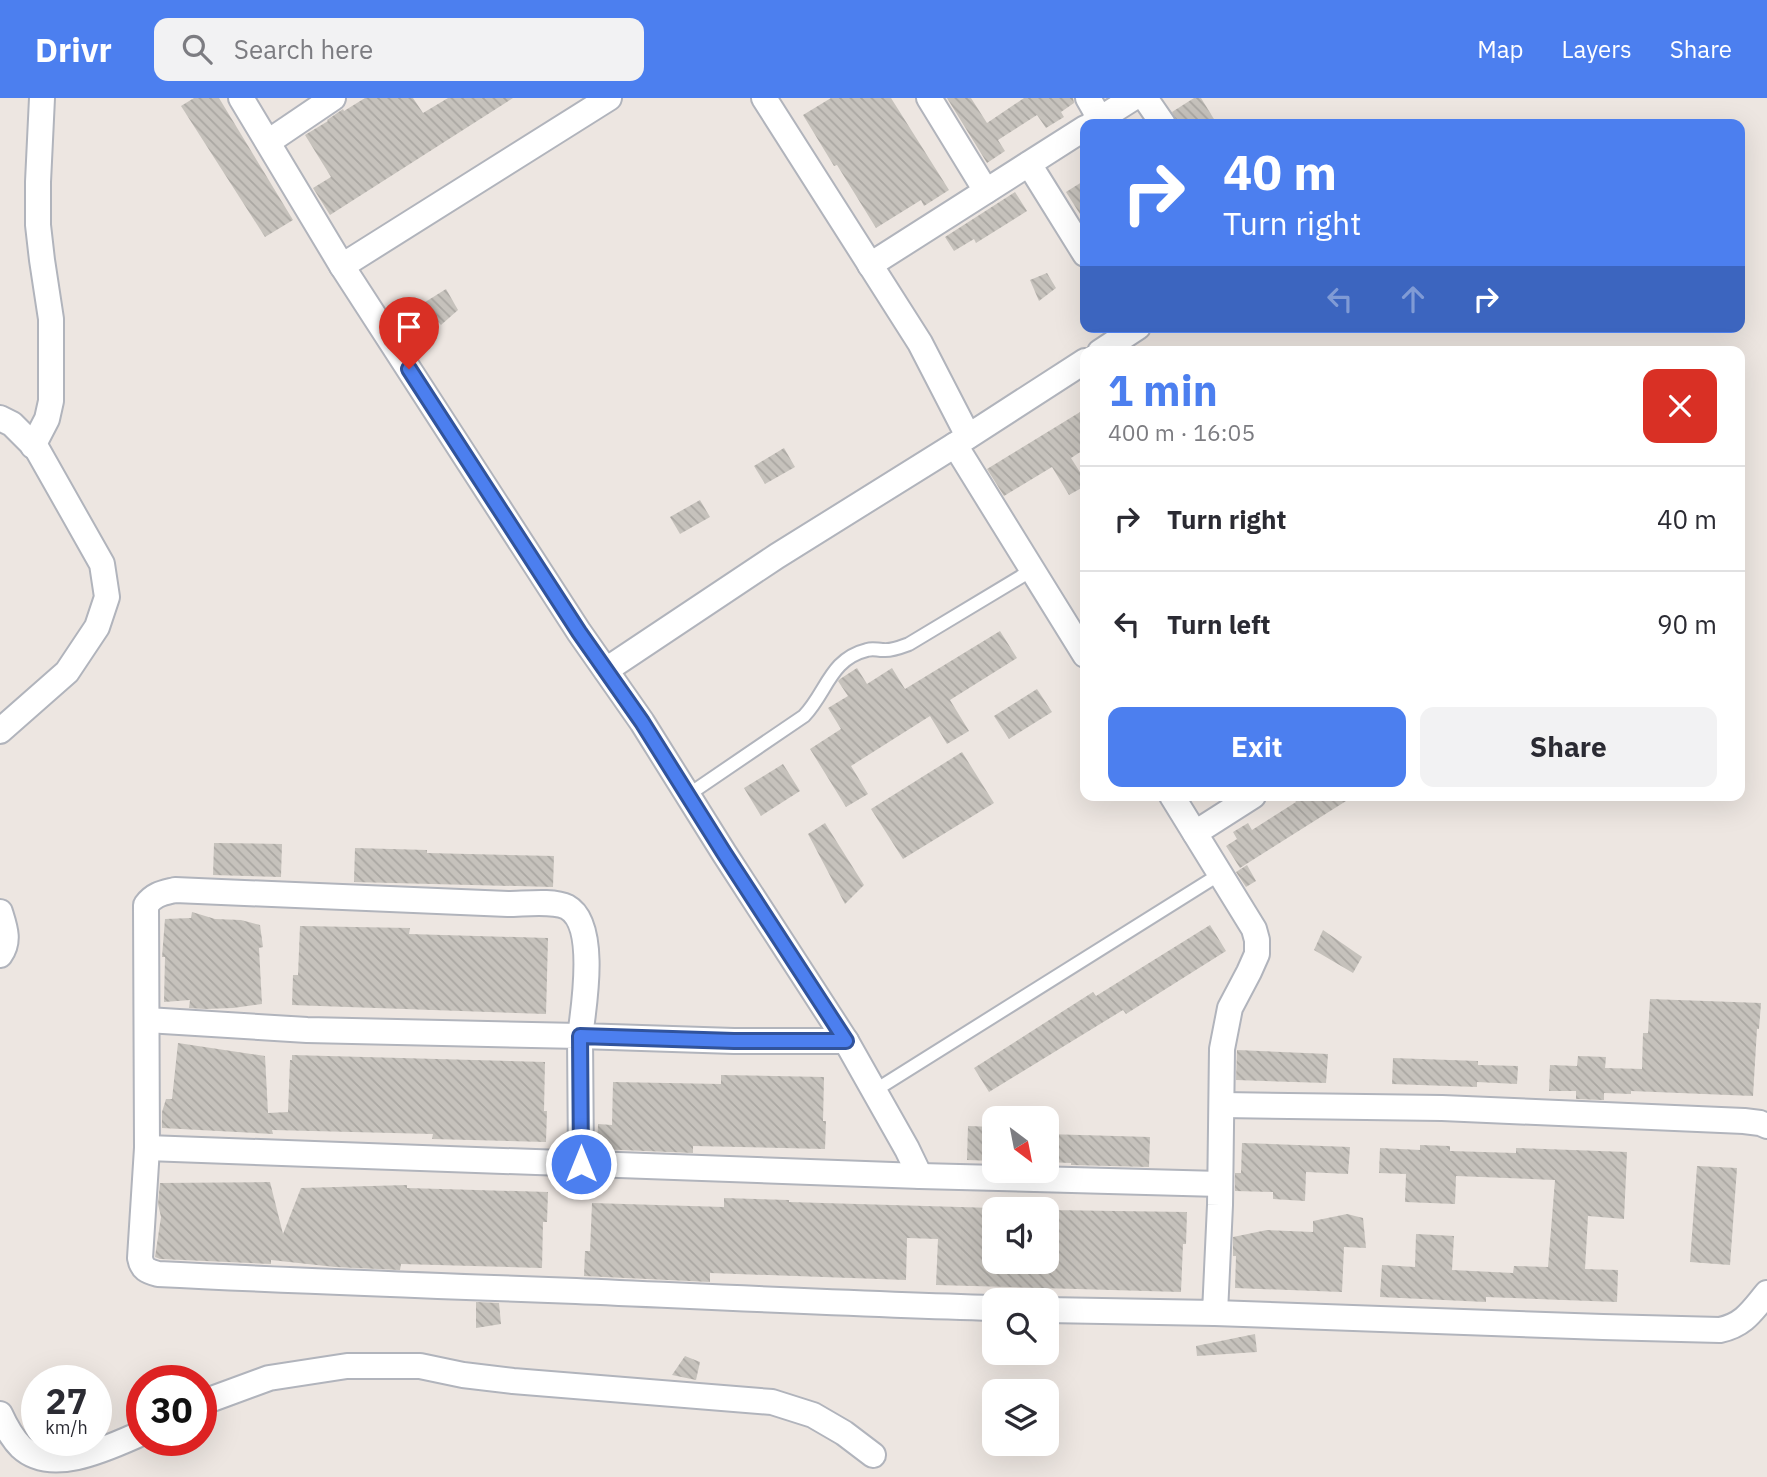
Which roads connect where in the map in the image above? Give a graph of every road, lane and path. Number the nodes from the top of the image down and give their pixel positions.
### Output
1 (42, 98) edge
2 (241, 98) edge
3 (333, 98) edge
4 (609, 98) edge
5 (764, 98) edge
6 (929, 98) edge
7 (1133, 98) edge
8 (1145, 98) edge
9 (1091, 117) edge
10 (1160, 119) edge
11 (1080, 125) edge
12 (268, 142) junction
13 (1029, 164) junction
14 (986, 191) junction
15 (1080, 246) edge
16 (870, 265) junction
17 (342, 266) junction
18 (1127, 333) edge
19 (1108, 346) edge
20 (1080, 365) edge
21 (0, 418) edge
22 (962, 441) junction
23 (33, 446) junction
24 (1032, 570) junction
25 (1080, 648) edge
26 (606, 670) junction
27 (0, 731) edge
28 (688, 794) junction
29 (1175, 801) edge
30 (1246, 801) edge
31 (1195, 833) junction
32 (1220, 874) junction
33 (0, 912) edge
34 (0, 955) edge
35 (147, 1020) junction
36 (580, 1036) junction
37 (846, 1041) junction
38 (874, 1091) junction
39 (1222, 1105) junction
40 (1767, 1126) edge
41 (147, 1148) junction
42 (581, 1164) junction
43 (920, 1176) junction
44 (1220, 1184) junction
45 (1767, 1293) edge
46 (982, 1308) edge
47 (1059, 1310) edge
48 (1215, 1313) junction
49 (217, 1397) edge
50 (0, 1414) edge
51 (126, 1440) edge
52 (873, 1455) dead end

1 - 23 street
2 - 12 street
3 - 12 street
4 - 17 street
5 - 16 street
6 - 14 street
7 - 9 street
8 - 10 street
11 - 13 street
12 - 17 street
13 - 14 street
13 - 15 street
14 - 16 street
16 - 22 street
17 - 26 street
18 - 19 street
20 - 22 street
21 - 23 street
22 - 24 street
22 - 26 street
23 - 27 street
24 - 25 street
24 - 28 lane
26 - 28 street
28 - 37 street
29 - 31 street
30 - 31 street
31 - 32 street
32 - 38 lane
32 - 39 street
33 - 34 street
35 - 36 street
35 - 36 street
35 - 41 street
36 - 37 street
36 - 42 street
37 - 38 street
38 - 43 street
39 - 40 street
39 - 44 street
41 - 42 street
41 - 46 street
42 - 43 street
43 - 44 street
44 - 48 street
45 - 48 street
47 - 48 street
49 - 52 street
50 - 51 street

